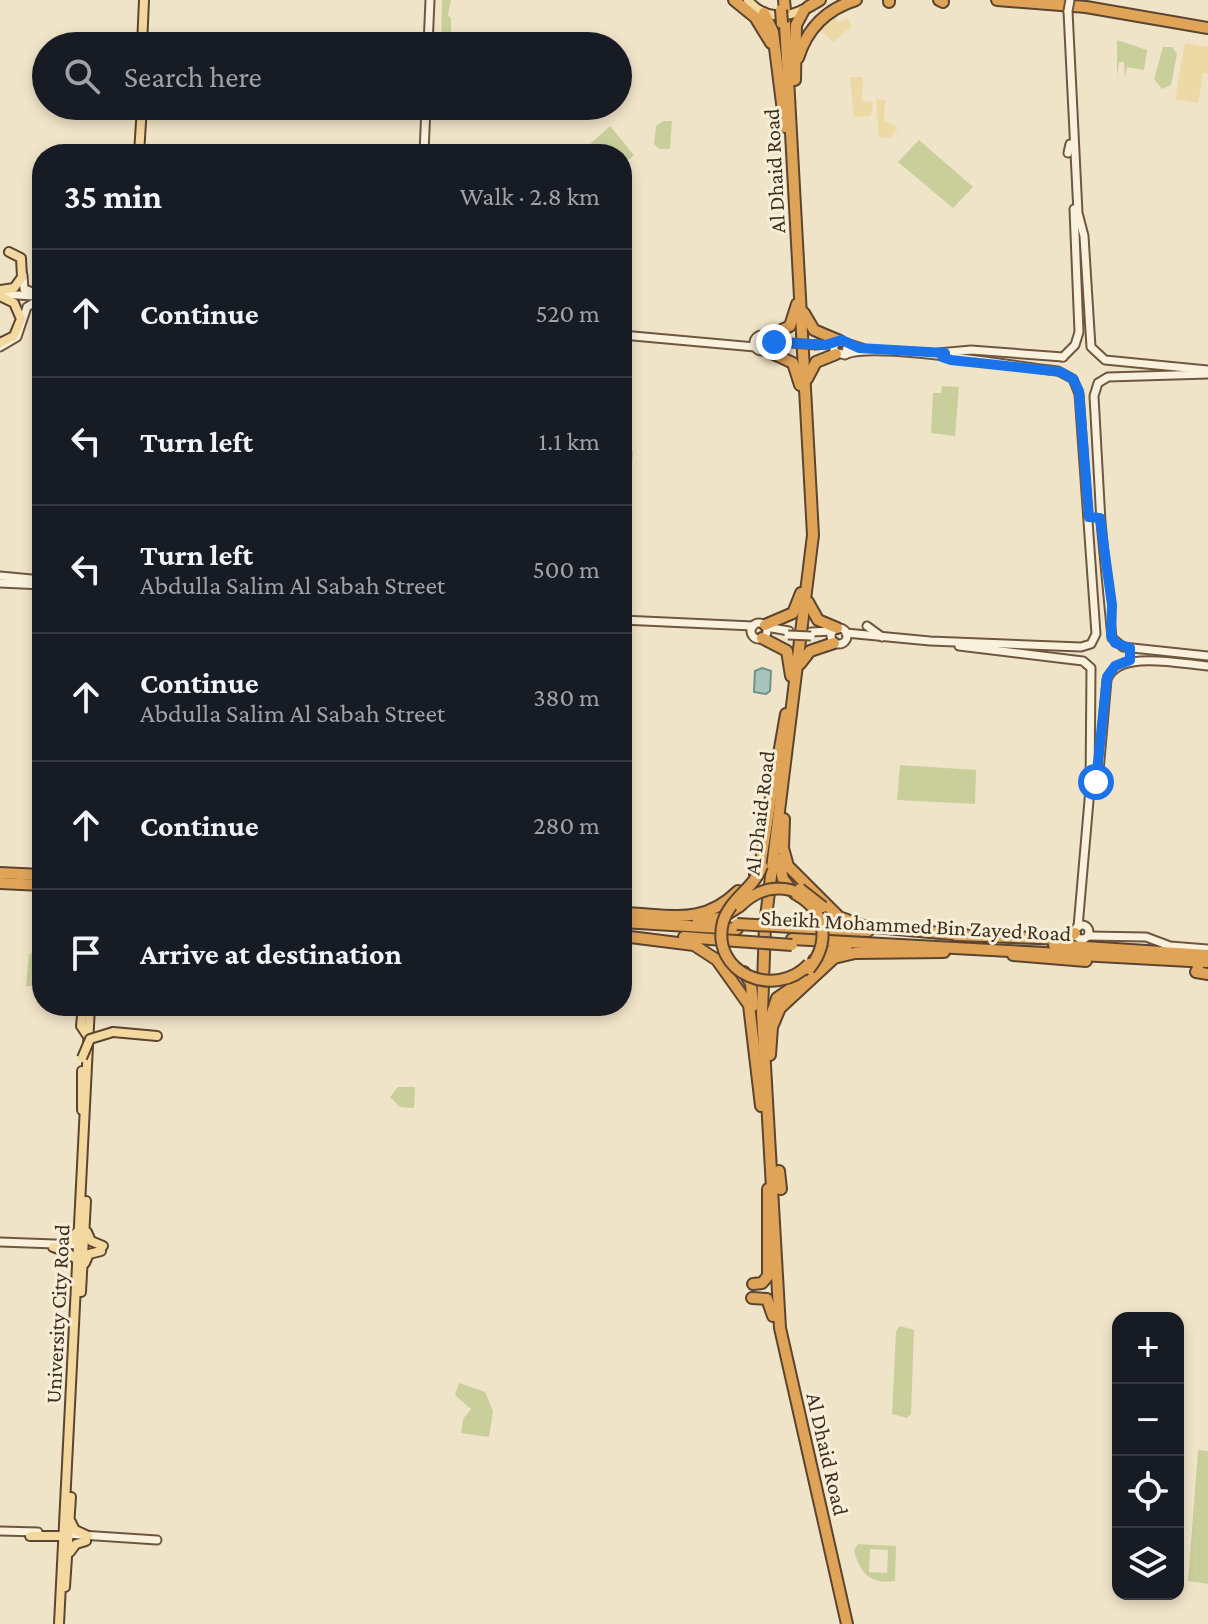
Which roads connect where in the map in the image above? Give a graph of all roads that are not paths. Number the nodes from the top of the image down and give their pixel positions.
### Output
1 (145, 0) edge
2 (431, 0) edge
3 (734, 0) edge
4 (856, 0) edge
5 (997, 0) edge
6 (748, 2) edge
7 (812, 4) edge
8 (1067, 4) edge
9 (783, 5) edge
10 (764, 13) junction
11 (1208, 25) edge
12 (142, 32) edge
13 (144, 32) edge
14 (430, 32) edge
15 (778, 67) junction
16 (795, 76) junction
17 (1077, 106) dead end
18 (1073, 119) junction
19 (138, 120) edge
20 (427, 120) edge
21 (136, 144) edge
22 (426, 144) edge
23 (1070, 144) junction
24 (1068, 153) dead end
25 (791, 159) junction
26 (9, 252) dead end
27 (26, 254) dead end
28 (32, 292) edge
29 (0, 294) edge
30 (799, 294) junction
31 (32, 296) edge
32 (32, 302) edge
33 (632, 334) edge
34 (763, 343) junction
35 (0, 345) edge
36 (840, 348) junction
37 (944, 355) junction
38 (1063, 357) junction
39 (1115, 361) junction
40 (1063, 372) junction
41 (1208, 372) edge
42 (1112, 376) junction
43 (807, 427) junction
44 (1082, 437) junction
45 (1096, 437) junction
46 (820, 461) dead end
47 (820, 475) dead end
48 (813, 511) junction
49 (1089, 517) junction
50 (1100, 518) junction
51 (0, 581) edge
52 (32, 583) edge
53 (32, 583) edge
54 (806, 584) junction
55 (632, 622) edge
56 (658, 622) junction
57 (632, 623) edge
58 (649, 625) junction
59 (862, 630) junction
60 (761, 631) junction
61 (838, 636) junction
62 (884, 641) junction
63 (1130, 648) junction
64 (1208, 656) edge
65 (1129, 661) junction
66 (1208, 666) edge
67 (794, 681) junction
68 (789, 696) junction
69 (780, 770) junction
70 (784, 806) junction
71 (0, 876) edge
72 (32, 876) edge
73 (32, 880) edge
74 (1085, 894) junction
75 (685, 920) junction
76 (632, 924) edge
77 (632, 924) edge
78 (632, 926) edge
79 (632, 928) edge
80 (632, 928) edge
81 (737, 932) junction
82 (880, 932) junction
83 (963, 935) junction
84 (661, 936) junction
85 (792, 936) junction
86 (1085, 936) junction
87 (866, 949) junction
88 (944, 952) junction
89 (1208, 952) edge
90 (1013, 955) junction
91 (814, 961) junction
92 (1205, 968) edge
93 (89, 1016) edge
94 (89, 1016) edge
95 (157, 1036) dead end
96 (88, 1043) junction
97 (81, 1057) junction
98 (770, 1063) junction
99 (757, 1066) junction
100 (85, 1128) junction
101 (767, 1131) junction
102 (76, 1160) dead end
103 (83, 1169) junction
104 (779, 1169) junction
105 (768, 1189) junction
106 (774, 1215) junction
107 (82, 1223) junction
108 (0, 1243) edge
109 (58, 1246) junction
110 (81, 1247) junction
111 (80, 1264) junction
112 (82, 1283) junction
113 (753, 1284) dead end
114 (752, 1298) dead end
115 (776, 1326) junction
116 (73, 1349) junction
117 (66, 1364) dead end
118 (65, 1384) dead end
119 (72, 1399) junction
120 (60, 1461) dead end
121 (67, 1475) junction
122 (65, 1497) junction
123 (67, 1519) junction
124 (0, 1533) edge
125 (47, 1535) junction
126 (30, 1536) junction
127 (65, 1536) junction
128 (87, 1538) junction
129 (157, 1543) dead end
130 (64, 1556) junction
131 (66, 1569) junction
132 (61, 1624) edge
133 (844, 1624) edge

1 - 12 main road
1 - 13 main road
2 - 14 main road
3 - 15 highway
4 - 16 highway
5 - 11 highway
6 - 10 main road
7 - 10 main road
7 - 16 highway
8 - 11 highway
8 - 18 main road
8 - 23 main road
9 - 25 highway, Al Dhaid Road, bridge
10 - 15 highway
15 - 25 highway
16 - 25 highway
17 - 18 main road
18 - 39 main road
19 - 21 main road
20 - 22 main road
23 - 24 main road
23 - 38 main road
25 - 30 highway, Al Dhaid Road
26 - 29 main road
27 - 28 main road
29 - 31 main road
29 - 35 main road
30 - 34 highway
30 - 36 highway
30 - 43 highway, Al Dhaid Road
32 - 35 main road
33 - 34 main road
34 - 36 main road, bridge
34 - 43 highway
36 - 37 main road
36 - 37 main road
36 - 43 highway
37 - 38 main road
37 - 40 main road
38 - 40 main road
39 - 41 main road
39 - 42 main road
40 - 44 main road
41 - 42 main road
42 - 45 main road
43 - 46 highway
43 - 48 highway, Al Dhaid Road
43 - 54 highway, Al Dhaid Road
44 - 45 main road
44 - 49 main road
45 - 50 main road
47 - 48 highway
48 - 54 highway, Al Dhaid Road
49 - 50 main road
49 - 62 main road
50 - 63 main road
51 - 52 main road
51 - 53 main road
54 - 60 highway
54 - 61 highway
54 - 67 highway, Al Dhaid Road
55 - 56 main road
56 - 58 main road
56 - 60 main road
57 - 58 main road
58 - 60 main road
59 - 61 main road
59 - 62 main road
59 - 62 main road
60 - 61 main road, bridge
60 - 67 highway
61 - 62 main road
61 - 67 highway
62 - 74 main road
63 - 64 main road
63 - 65 main road
65 - 66 main road
65 - 74 main road
67 - 68 highway, Al Dhaid Road
67 - 69 highway, Al Dhaid Road
68 - 69 highway
68 - 101 highway, Al Dhaid Road
69 - 70 highway
69 - 76 highway
69 - 91 highway, bridge
69 - 101 highway, Al Dhaid Road
70 - 83 highway
70 - 91 highway, bridge
71 - 72 highway
71 - 73 highway
74 - 86 main road
75 - 77 highway
75 - 81 highway
75 - 98 highway, bridge
78 - 81 highway, Sheikh Mohammed Bin Zayed Road
79 - 84 highway
80 - 99 highway
81 - 84 highway
81 - 85 highway, Sheikh Mohammed Bin Zayed Road, bridge
82 - 83 highway
82 - 85 highway
82 - 99 highway, bridge
83 - 86 highway
84 - 91 highway, bridge
85 - 86 highway, Sheikh Mohammed Bin Zayed Road
85 - 87 highway
86 - 89 highway, Sheikh Mohammed Bin Zayed Road
86 - 89 main road
86 - 90 highway
86 - 92 highway, Sheikh Mohammed Bin Zayed Road
87 - 88 highway
87 - 91 highway
88 - 90 highway
88 - 98 highway
90 - 92 highway
93 - 96 main road, University City Road
94 - 107 main road, University City Road
95 - 97 main road, bridge
96 - 97 main road
96 - 100 main road, University City Road
97 - 100 main road
98 - 101 highway
99 - 101 highway
100 - 103 main road, University City Road
101 - 104 highway, Al Dhaid Road
101 - 105 highway, Al Dhaid Road
102 - 103 main road
103 - 107 main road, University City Road
104 - 106 highway, Al Dhaid Road
104 - 106 highway
105 - 113 highway
105 - 115 highway, Al Dhaid Road
106 - 133 highway, Al Dhaid Road
107 - 109 main road
107 - 110 main road, University City Road
107 - 111 main road
108 - 109 main road
109 - 110 main road
109 - 111 main road
110 - 111 main road, University City Road
110 - 112 main road
111 - 112 main road, University City Road
111 - 116 main road, University City Road
112 - 123 main road, University City Road
114 - 115 highway
115 - 133 highway, Al Dhaid Road
116 - 117 main road
116 - 119 main road, University City Road
118 - 119 main road
119 - 121 main road, University City Road
120 - 121 main road
121 - 122 main road, University City Road
122 - 123 main road, University City Road
122 - 127 main road
123 - 125 main road
123 - 127 main road, University City Road
123 - 128 main road
124 - 125 main road
124 - 126 main road
125 - 126 main road
125 - 127 main road
125 - 130 main road
126 - 127 main road
127 - 128 main road
127 - 130 main road, University City Road
127 - 131 main road
128 - 129 main road
128 - 130 main road
130 - 131 main road, University City Road
130 - 132 main road, University City Road
131 - 132 main road, University City Road

